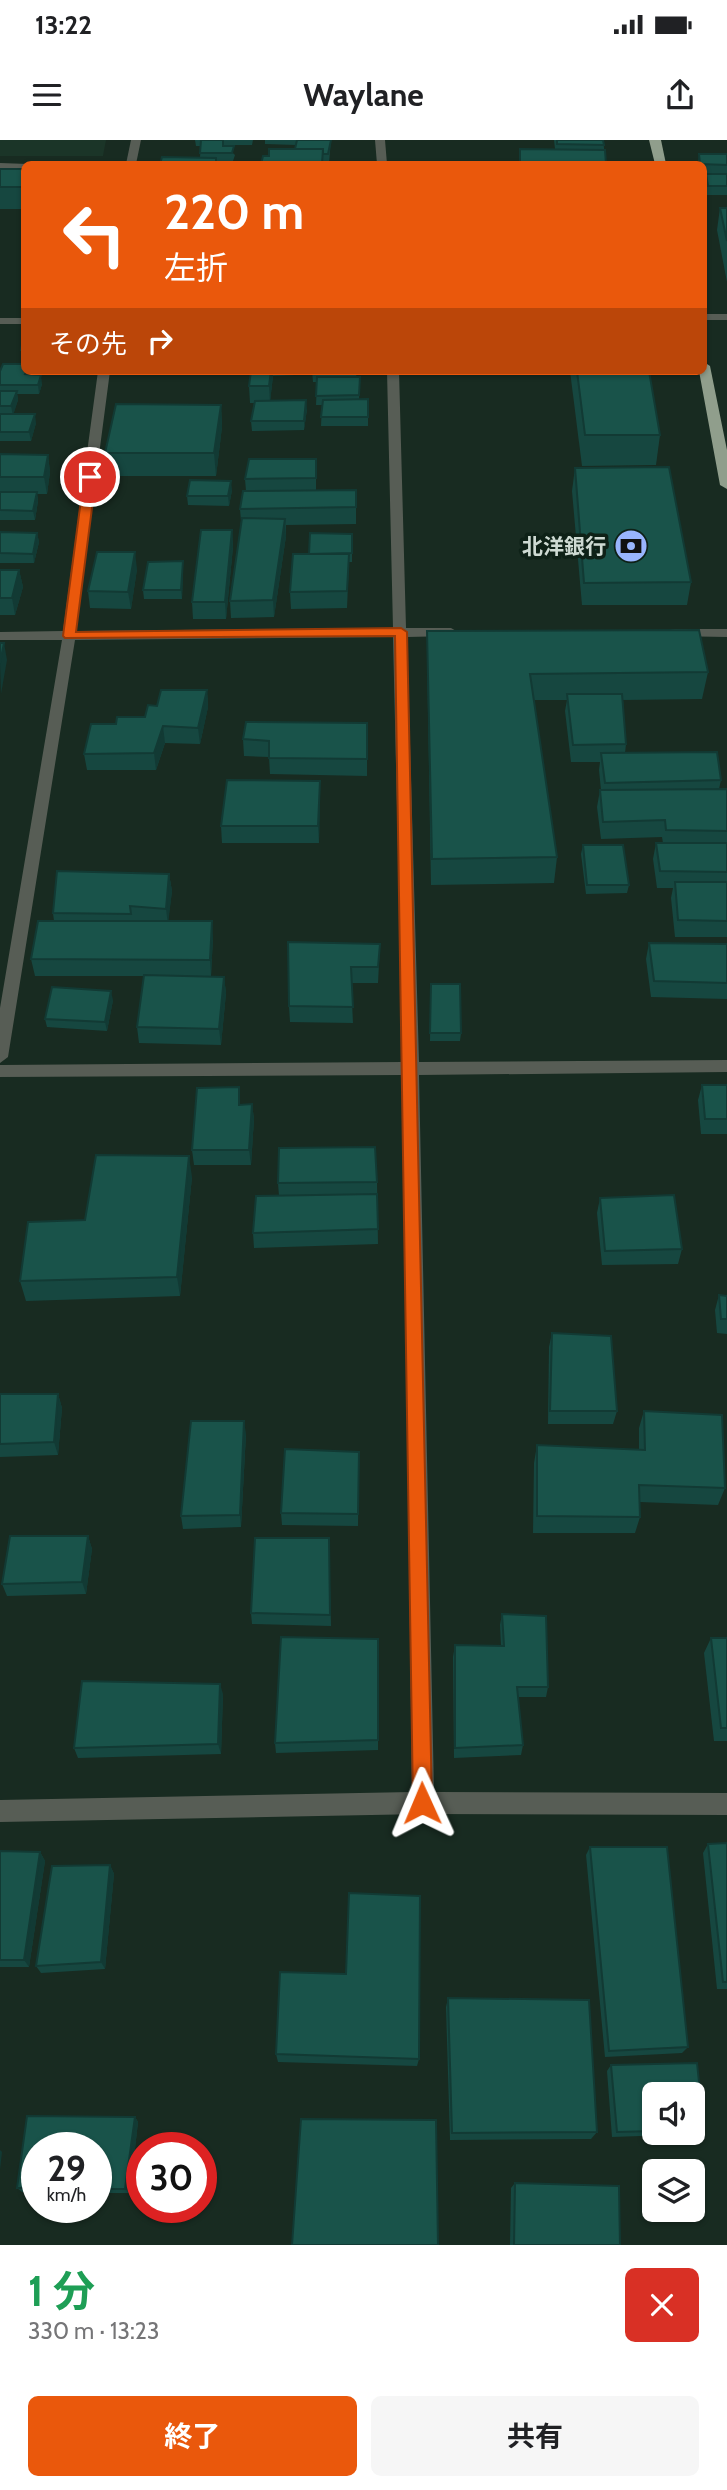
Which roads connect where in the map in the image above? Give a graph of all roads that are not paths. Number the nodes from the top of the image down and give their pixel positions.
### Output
1 (136, 140) edge
2 (380, 140) edge
3 (655, 140) edge
4 (132, 161) edge
5 (382, 161) edge
6 (660, 161) edge
7 (0, 166) edge
8 (21, 166) edge
9 (707, 317) edge
10 (727, 317) edge
11 (0, 321) edge
12 (21, 321) edge
13 (103, 375) edge
14 (393, 375) edge
15 (706, 375) edge
16 (727, 485) edge
17 (401, 632) junction
18 (468, 632) edge
19 (657, 633) edge
20 (727, 633) edge
21 (0, 636) edge
22 (69, 636) junction
23 (0, 1057) edge
24 (727, 1066) edge
25 (411, 1069) junction
26 (0, 1071) edge
27 (422, 1803) junction
28 (727, 1804) edge
29 (0, 1811) edge

1 - 4 street
2 - 5 street
3 - 6 highway
7 - 8 street
9 - 10 street
11 - 12 street
13 - 22 street
14 - 17 street
15 - 16 highway
17 - 18 street
17 - 22 street
17 - 25 street
19 - 20 street
21 - 22 street
22 - 23 street
24 - 25 street
25 - 26 street
25 - 27 street
27 - 28 street
27 - 29 street

